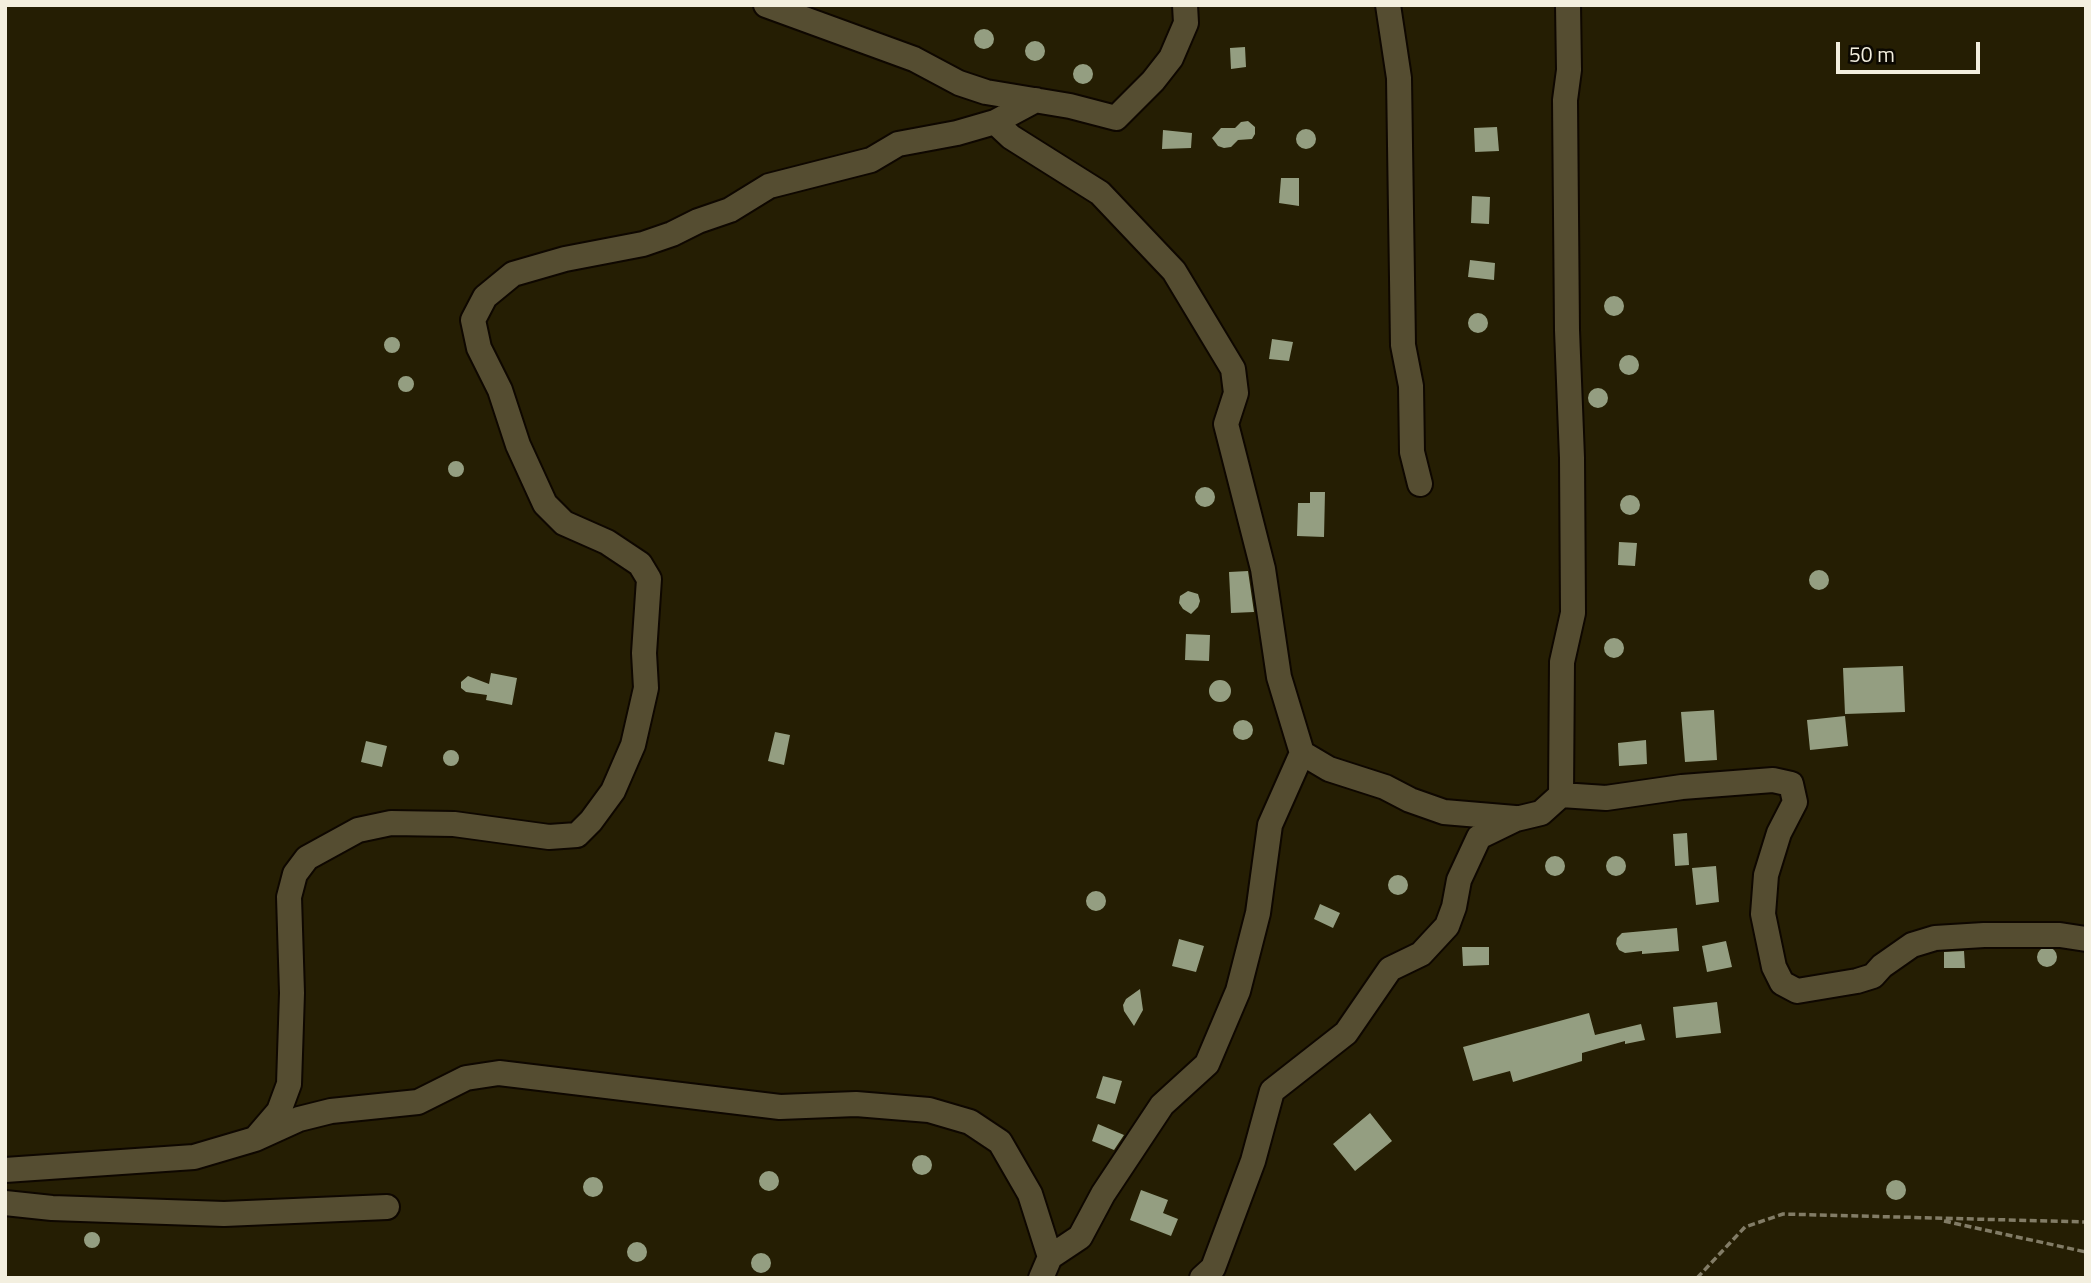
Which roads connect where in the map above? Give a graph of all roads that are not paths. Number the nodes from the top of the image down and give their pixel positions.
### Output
1 (766, 5) edge
2 (1185, 5) edge
3 (1388, 5) edge
4 (1568, 5) edge
5 (1036, 100) junction
6 (995, 122) junction
7 (1420, 484) dead end
8 (1302, 753) junction
9 (1561, 795) junction
10 (1519, 818) junction
11 (2086, 939) edge
12 (256, 1139) junction
13 (5, 1170) edge
14 (5, 1203) edge
15 (387, 1208) dead end
16 (1045, 1267) edge
17 (1202, 1278) edge

1 - 5 street
2 - 5 street
3 - 7 street
4 - 9 street
5 - 6 street
6 - 8 street
6 - 12 street
8 - 10 street
8 - 16 street
9 - 10 street
9 - 11 street
10 - 17 street
12 - 13 street
12 - 16 street
14 - 15 street

